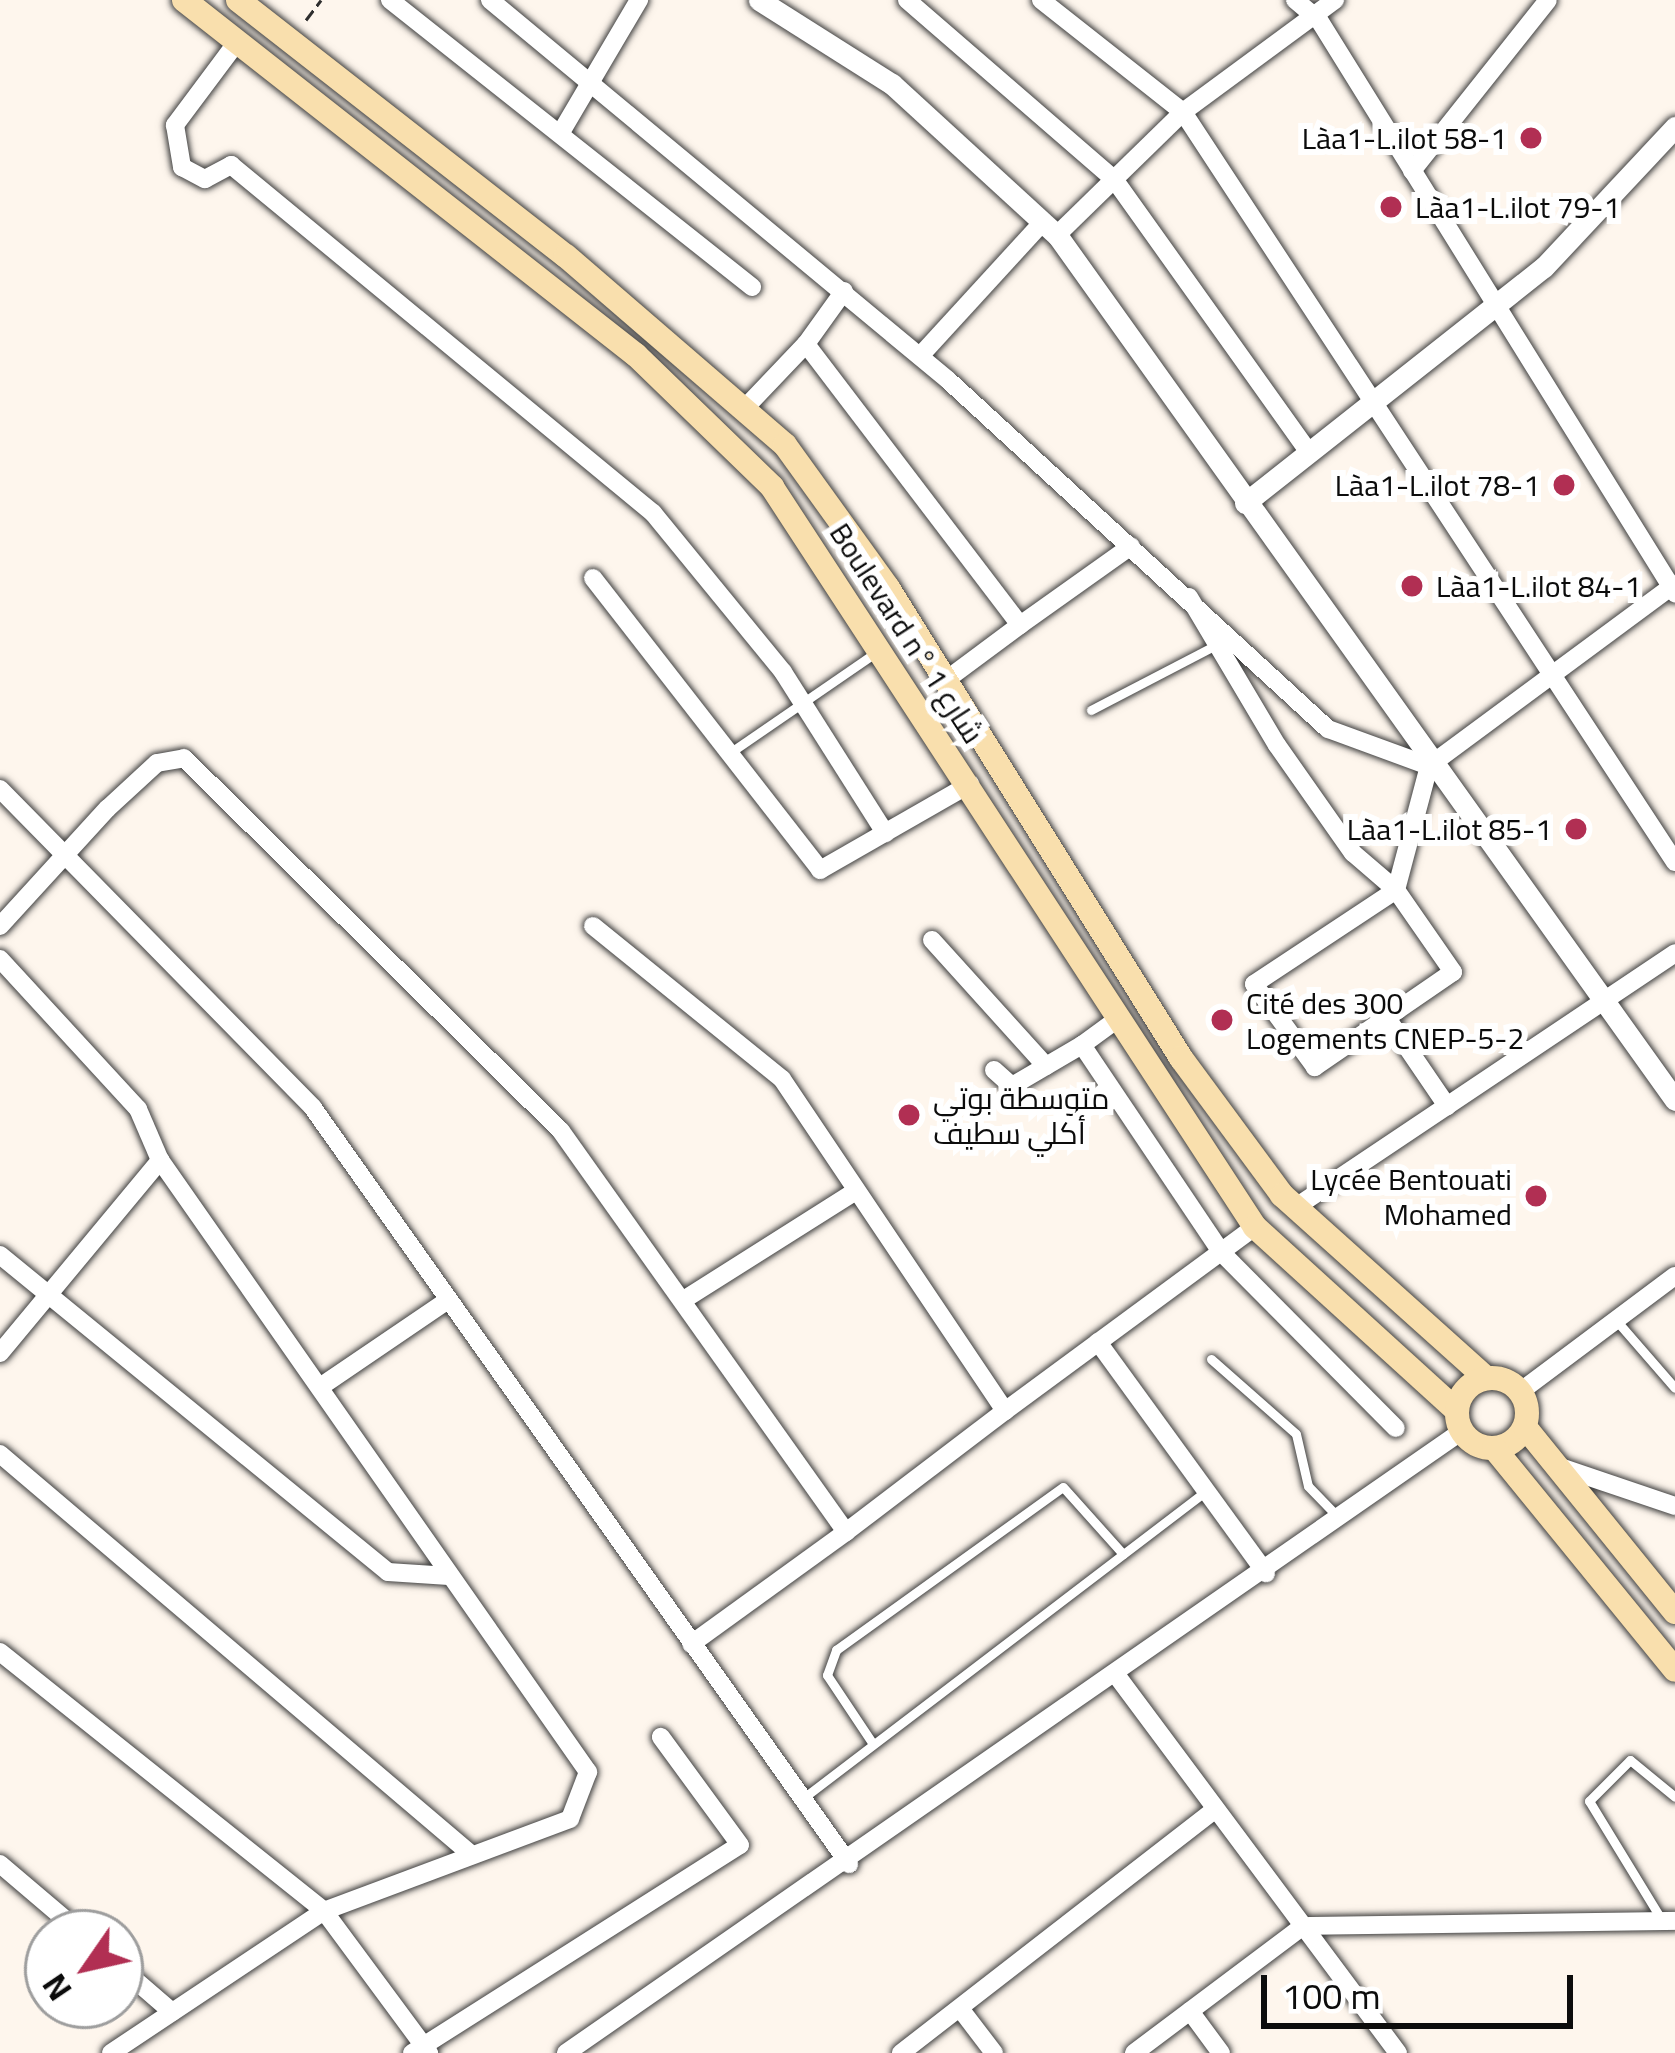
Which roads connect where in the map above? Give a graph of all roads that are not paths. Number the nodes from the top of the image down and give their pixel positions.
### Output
1 (184, 0) edge
2 (238, 0) edge
3 (390, 0) edge
4 (490, 0) edge
5 (639, 0) edge
6 (759, 0) edge
7 (907, 0) edge
8 (1041, 0) edge
9 (1294, 0) edge
10 (1335, 0) edge
11 (1548, 0) edge
12 (934, 8) edge
13 (1319, 20) junction
14 (237, 42) junction
15 (596, 88) junction
16 (1184, 112) junction
17 (560, 134) junction
18 (1673, 134) edge
19 (1412, 172) junction
20 (1114, 179) junction
21 (1050, 229) junction
22 (752, 286) dead end
23 (844, 291) junction
24 (1494, 307) junction
25 (806, 344) junction
26 (920, 356) junction
27 (744, 409) junction
28 (1369, 410) junction
29 (1308, 451) junction
30 (1245, 503) junction
31 (1131, 546) junction
32 (593, 578) dead end
33 (1674, 588) edge
34 (1189, 597) junction
35 (1020, 625) junction
36 (884, 647) junction
37 (1212, 647) junction
38 (1546, 679) junction
39 (946, 680) junction
40 (803, 704) junction
41 (1091, 710) dead end
42 (734, 750) junction
43 (1429, 766) junction
44 (970, 784) junction
45 (0, 789) edge
46 (885, 833) junction
47 (65, 856) junction
48 (1675, 862) edge
49 (1396, 890) junction
50 (0, 926) edge
51 (593, 926) dead end
52 (932, 940) dead end
53 (1675, 953) edge
54 (0, 959) edge
55 (1604, 1001) junction
56 (1387, 1018) junction
57 (1116, 1020) junction
58 (1082, 1045) junction
59 (1046, 1066) junction
60 (994, 1070) dead end
61 (1675, 1100) edge
62 (1447, 1106) junction
63 (160, 1160) junction
64 (854, 1192) junction
65 (1296, 1207) junction
66 (1256, 1227) junction
67 (1221, 1252) junction
68 (0, 1255) edge
69 (1675, 1276) edge
70 (48, 1295) junction
71 (685, 1299) junction
72 (445, 1302) junction
73 (1615, 1319) junction
74 (1098, 1342) junction
75 (0, 1353) edge
76 (1211, 1359) dead end
77 (1486, 1378) junction
78 (320, 1387) junction
79 (1675, 1388) edge
80 (1521, 1391) junction
81 (1005, 1411) junction
82 (1459, 1420) junction
83 (1396, 1427) dead end
84 (1525, 1427) junction
85 (1494, 1448) junction
86 (0, 1454) edge
87 (1552, 1464) junction
88 (1206, 1491) junction
89 (1675, 1507) edge
90 (1340, 1520) junction
91 (846, 1532) junction
92 (1123, 1554) junction
93 (1265, 1573) junction
94 (449, 1576) junction
95 (1649, 1582) junction
96 (1675, 1591) edge
97 (1675, 1612) edge
98 (691, 1644) junction
99 (0, 1652) edge
100 (1675, 1670) edge
101 (1118, 1676) junction
102 (661, 1737) dead end
103 (873, 1744) junction
104 (1675, 1797) edge
105 (802, 1799) junction
106 (1215, 1809) junction
107 (472, 1855) junction
108 (0, 1864) edge
109 (848, 1864) junction
110 (53, 1909) edge
111 (325, 1911) junction
112 (1669, 1922) edge
113 (1303, 1926) junction
114 (144, 1988) edge
115 (962, 2011) junction
116 (1190, 2011) junction
117 (172, 2012) junction
118 (422, 2050) edge
119 (111, 2053) edge
120 (566, 2053) edge
121 (901, 2053) edge
122 (994, 2053) edge
123 (1134, 2053) edge
124 (1221, 2053) edge
125 (1398, 2053) edge

1 - 14 main road, Boulevard n° شارع 1
2 - 27 main road, Boulevard n° شارع 1
3 - 17 street
4 - 15 street
5 - 15 street
6 - 21 street
7 - 12 street
8 - 16 street
9 - 13 street
10 - 13 street
11 - 19 street
12 - 20 street
13 - 16 street
13 - 19 street
14 - 36 main road, Boulevard n° شارع 1
14 - 40 street
15 - 17 street
15 - 23 street
16 - 20 street
16 - 28 street
17 - 22 street
18 - 24 street
19 - 24 street
20 - 21 street
20 - 29 street
21 - 26 street
21 - 30 street
23 - 25 street
23 - 26 street
24 - 28 street
24 - 33 street
25 - 27 street
25 - 35 street
26 - 31 street
27 - 39 main road, Boulevard n° شارع 1
28 - 29 street
28 - 38 street
29 - 30 street
30 - 43 street
31 - 34 street
31 - 35 street
32 - 42 street
33 - 38 street
34 - 37 street
34 - 43 street
35 - 39 street
36 - 40 lane
36 - 44 main road, Boulevard n° شارع 1
37 - 41 lane
37 - 49 street
38 - 43 street
38 - 48 street
39 - 65 main road, Boulevard n° شارع 1
40 - 42 lane
40 - 46 street
42 - 46 street
43 - 49 street
43 - 55 street
44 - 46 street
44 - 57 main road, Boulevard n° شارع 1
45 - 47 street
47 - 50 street
47 - 71 street
47 - 72 street
49 - 56 street
49 - 56 street
51 - 64 street
52 - 59 street
53 - 55 street
54 - 63 street
55 - 61 street
55 - 62 street
56 - 62 street
57 - 58 street
57 - 66 main road, Boulevard n° شارع 1
58 - 59 street
58 - 67 street
59 - 60 street
62 - 65 street
63 - 70 street
63 - 78 street
64 - 71 street
64 - 81 street
65 - 77 main road, Boulevard n° شارع 1
66 - 67 street
66 - 82 main road, Boulevard n° شارع 1
67 - 74 street
67 - 83 street
68 - 70 street
69 - 73 street
70 - 75 street
70 - 94 street
71 - 91 street
72 - 78 street
72 - 98 street
73 - 79 lane
73 - 80 street
74 - 81 street
74 - 88 street
76 - 90 lane
77 - 80 main road
77 - 82 main road
78 - 94 street
80 - 84 main road
81 - 91 street
82 - 85 main road, Boulevard n° شارع 1
82 - 90 street
84 - 85 main road
84 - 87 main road
85 - 100 main road
86 - 107 street
87 - 89 street
87 - 95 main road
88 - 92 lane
88 - 93 street
90 - 93 street
91 - 98 street
92 - 103 lane
92 - 103 lane
93 - 101 street
94 - 107 street
95 - 96 street
95 - 97 main road
98 - 105 street
99 - 111 street
101 - 106 street
101 - 109 street
102 - 118 street
103 - 105 lane
104 - 112 lane
105 - 109 street
106 - 113 street
106 - 115 street
107 - 111 street
108 - 110 street
109 - 120 street
111 - 117 street
111 - 118 street
112 - 113 street
113 - 116 street
113 - 125 street
114 - 117 street
115 - 121 street
115 - 122 street
116 - 123 street
116 - 124 street
117 - 119 street

